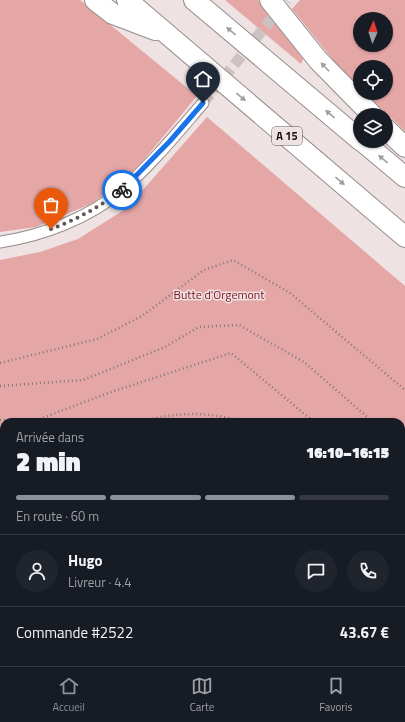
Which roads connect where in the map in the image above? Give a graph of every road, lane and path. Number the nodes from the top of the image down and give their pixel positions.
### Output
1 (95, 0) edge
2 (127, 0) edge
3 (194, 0) edge
4 (270, 0) edge
5 (168, 35) junction
6 (203, 103) tunnel mouth
7 (365, 108) edge
8 (353, 133) edge
9 (393, 136) edge
10 (405, 147) edge
11 (371, 148) edge
12 (405, 177) edge
13 (405, 237) edge
14 (0, 242) edge
15 (0, 363) edge
16 (0, 386) edge
17 (405, 390) edge
18 (42, 418) edge
19 (154, 418) edge
20 (229, 418) edge
21 (309, 418) edge
22 (368, 418) edge

1 - 5 highway
2 - 5 highway, A 15
8 -> 3 highway
7 -> 4 highway
5 -> 13 highway, A 15
6 - 14 street
9 - 10 highway
12 -> 11 highway
15 - 17 path
16 - 22 path
18 - 21 path
19 - 20 path

